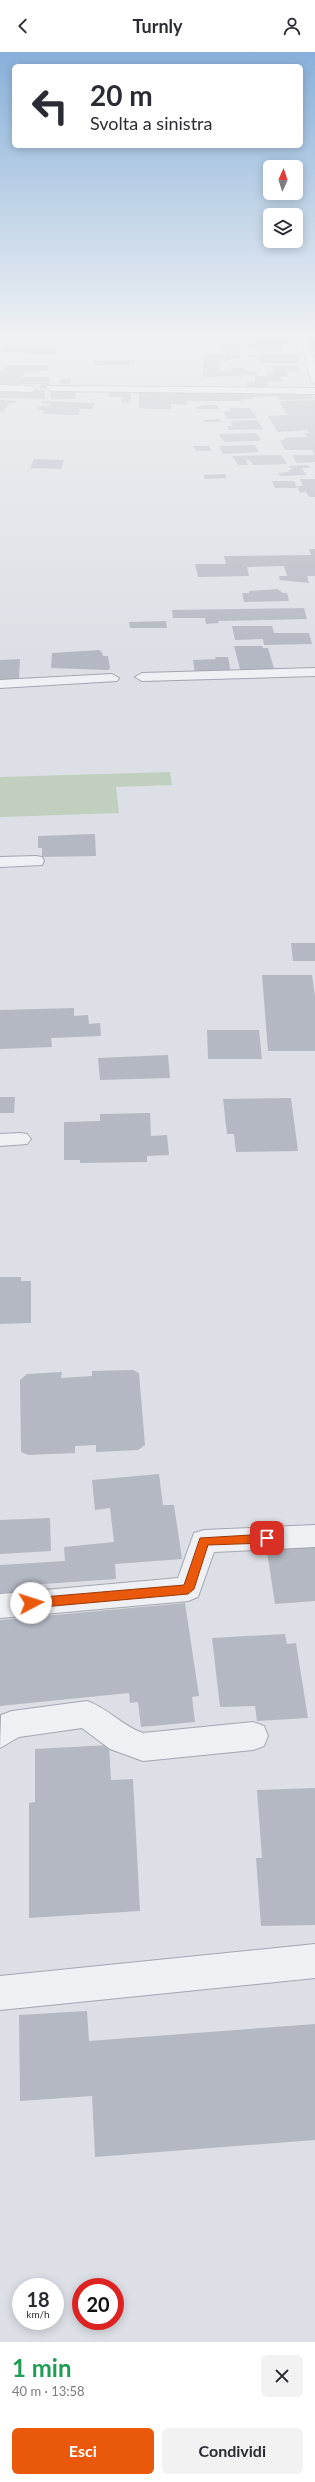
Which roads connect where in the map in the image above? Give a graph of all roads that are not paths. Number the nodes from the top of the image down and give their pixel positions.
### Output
1 (315, 672) edge
2 (142, 677) dead end
3 (112, 678) dead end
4 (0, 684) edge
5 (36, 861) dead end
6 (0, 862) edge
7 (315, 1536) edge
8 (0, 1606) edge
9 (0, 1734) edge
10 (252, 1736) dead end
11 (315, 1961) edge
12 (0, 1993) edge

1 - 2 street
3 - 4 street
5 - 6 street
7 - 8 street
9 - 10 street
11 - 12 street

